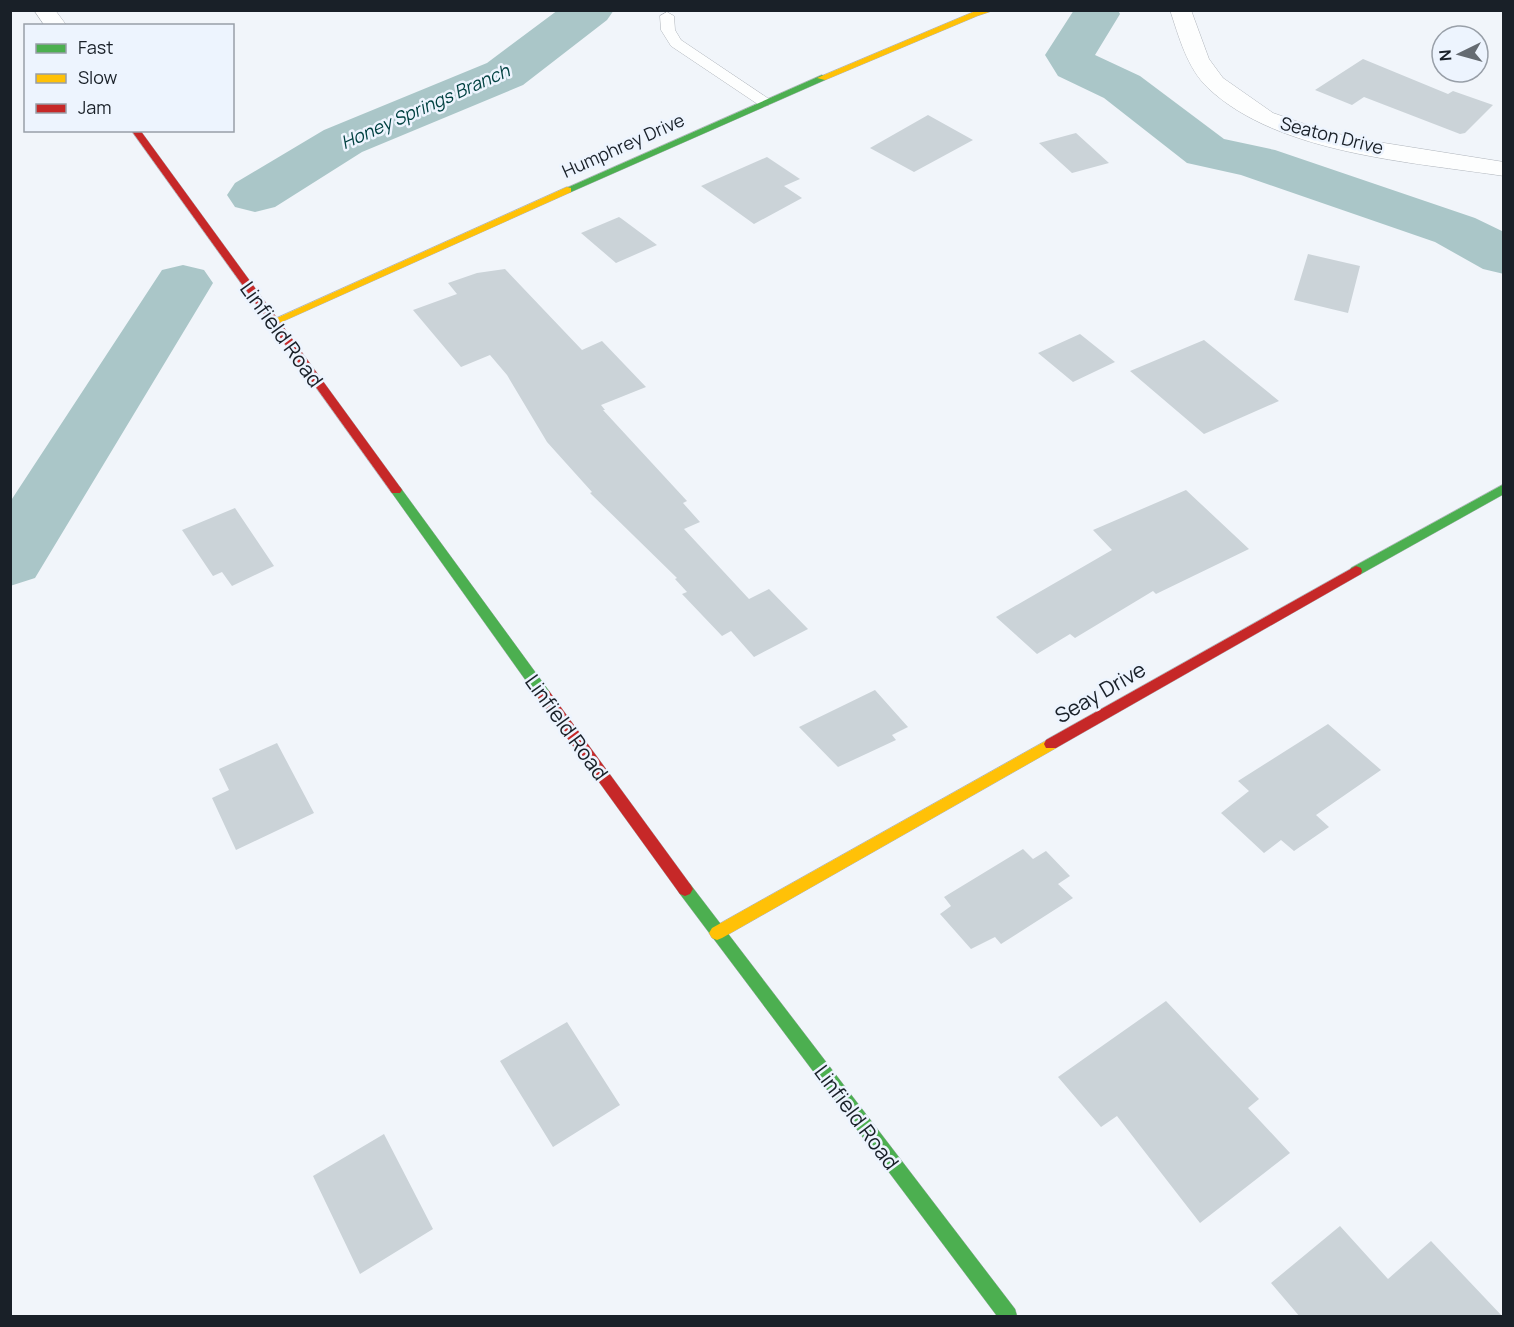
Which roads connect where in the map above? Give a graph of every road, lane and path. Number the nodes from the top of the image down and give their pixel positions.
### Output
1 (44, 10) edge
2 (991, 10) edge
3 (1180, 10) edge
4 (667, 16) dead end
5 (55, 24) edge
6 (764, 102) junction
7 (136, 132) edge
8 (1503, 168) edge
9 (273, 322) junction
10 (1503, 488) edge
11 (717, 933) junction
12 (1008, 1317) edge

1 - 5 street
2 - 6 street, Humphrey Drive
3 - 8 street, Seaton Drive
4 - 6 lane
6 - 9 street, Humphrey Drive
7 - 9 street, Linfield Road
9 - 11 street, Linfield Road
10 - 11 street, Seay Drive
11 - 12 street, Linfield Road

